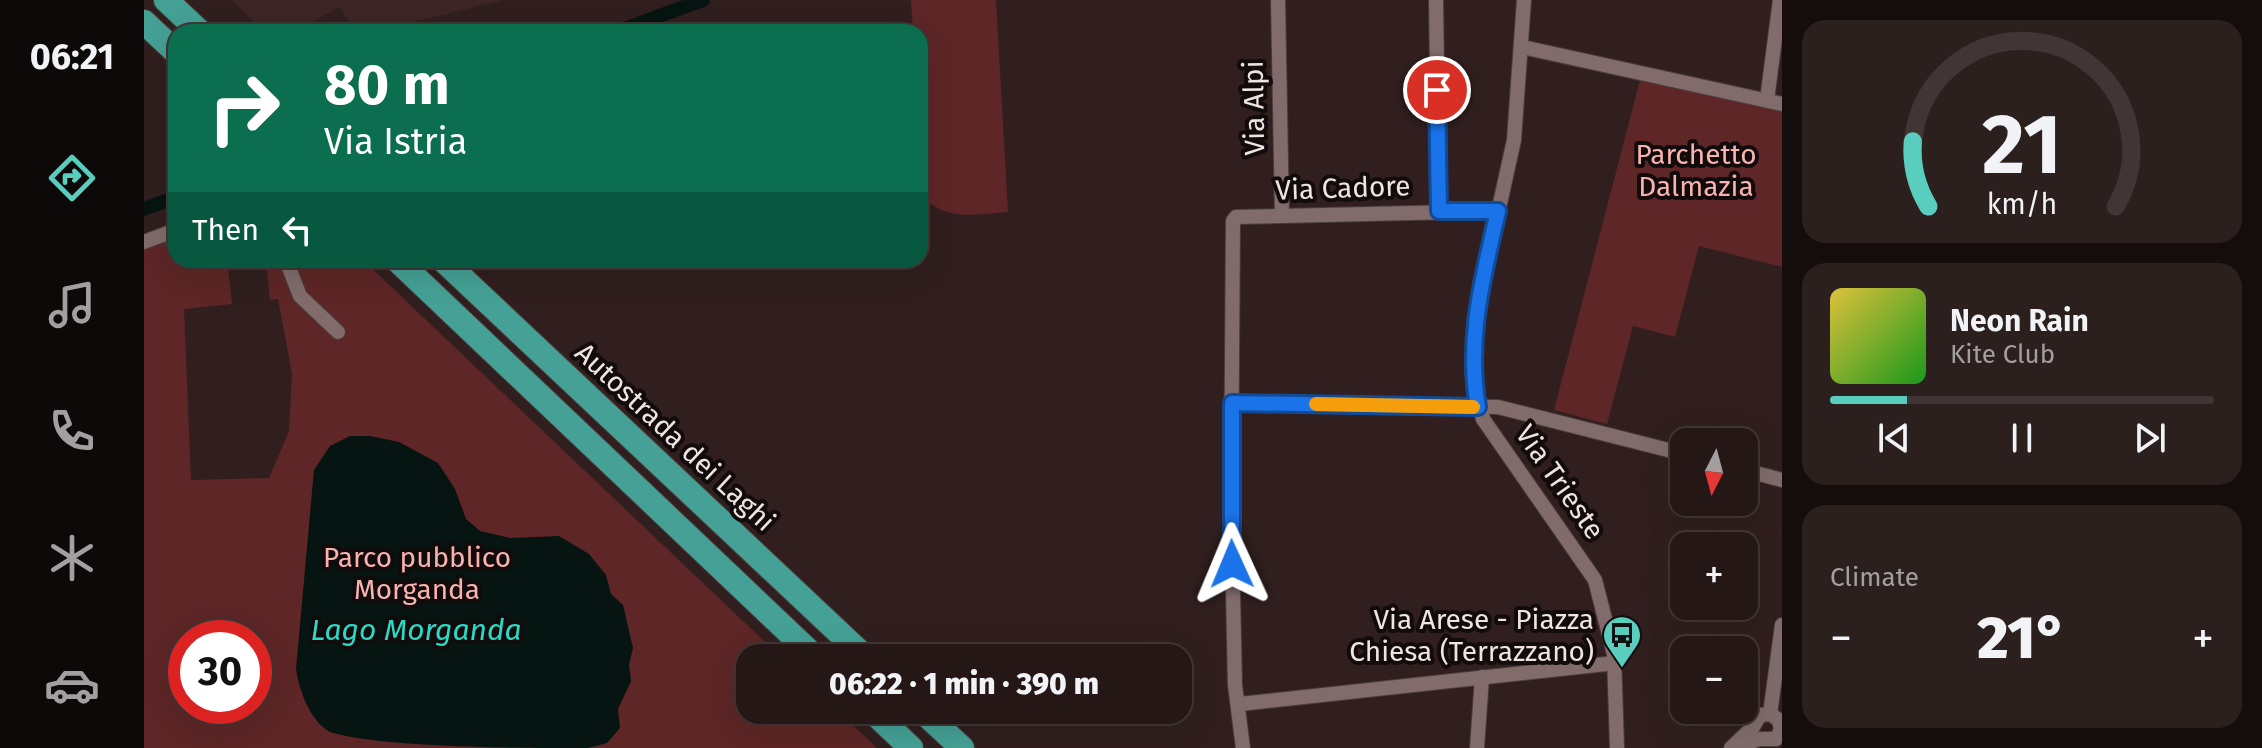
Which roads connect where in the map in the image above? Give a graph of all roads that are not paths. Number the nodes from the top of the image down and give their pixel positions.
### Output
1 (166, 0) edge
2 (1278, 0) edge
3 (1436, 0) edge
4 (1524, 0) edge
5 (1780, 0) edge
6 (144, 22) edge
7 (192, 24) edge
8 (168, 44) edge
9 (1522, 47) junction
10 (1767, 100) junction
11 (1782, 104) edge
12 (1439, 211) junction
13 (1498, 211) junction
14 (1282, 215) junction
15 (168, 233) edge
16 (144, 242) edge
17 (289, 268) edge
18 (405, 268) edge
19 (452, 268) edge
20 (338, 332) dead end
21 (1232, 403) junction
22 (1478, 407) junction
23 (1670, 450) edge
24 (1758, 474) edge
25 (1782, 480) edge
26 (1782, 625) edge
27 (801, 644) edge
28 (851, 644) edge
29 (1615, 663) junction
30 (1482, 677) junction
31 (1240, 704) junction
32 (886, 724) edge
33 (936, 724) edge
34 (1779, 728) edge
35 (1756, 733) junction
36 (911, 748) edge
37 (962, 748) edge
38 (1243, 748) edge
39 (1477, 748) edge
40 (1617, 748) edge
41 (1732, 748) edge

1 - 7 highway
2 - 14 street, Via Alpi
3 - 12 street
4 - 9 street, Via Trieste
5 - 10 street
6 - 8 highway
9 - 10 street
9 - 13 street, Via Trieste
10 - 11 street
12 - 13 street, Via Cadore
12 - 14 street, Via Cadore
13 - 22 street, Via Trieste
14 - 21 street, Via Cadore
15 - 16 street
17 - 20 street
18 - 27 highway
19 - 28 highway, Autostrada dei Laghi
21 - 22 street
21 - 31 street
22 - 23 street
22 - 29 street, Via Trieste
24 - 25 street
26 - 34 street
29 - 30 street
29 - 40 street, Via Trieste
30 - 31 street
30 - 39 street
31 - 38 street
32 - 36 highway
33 - 37 highway
34 - 35 street
34 - 35 street
35 - 41 street

